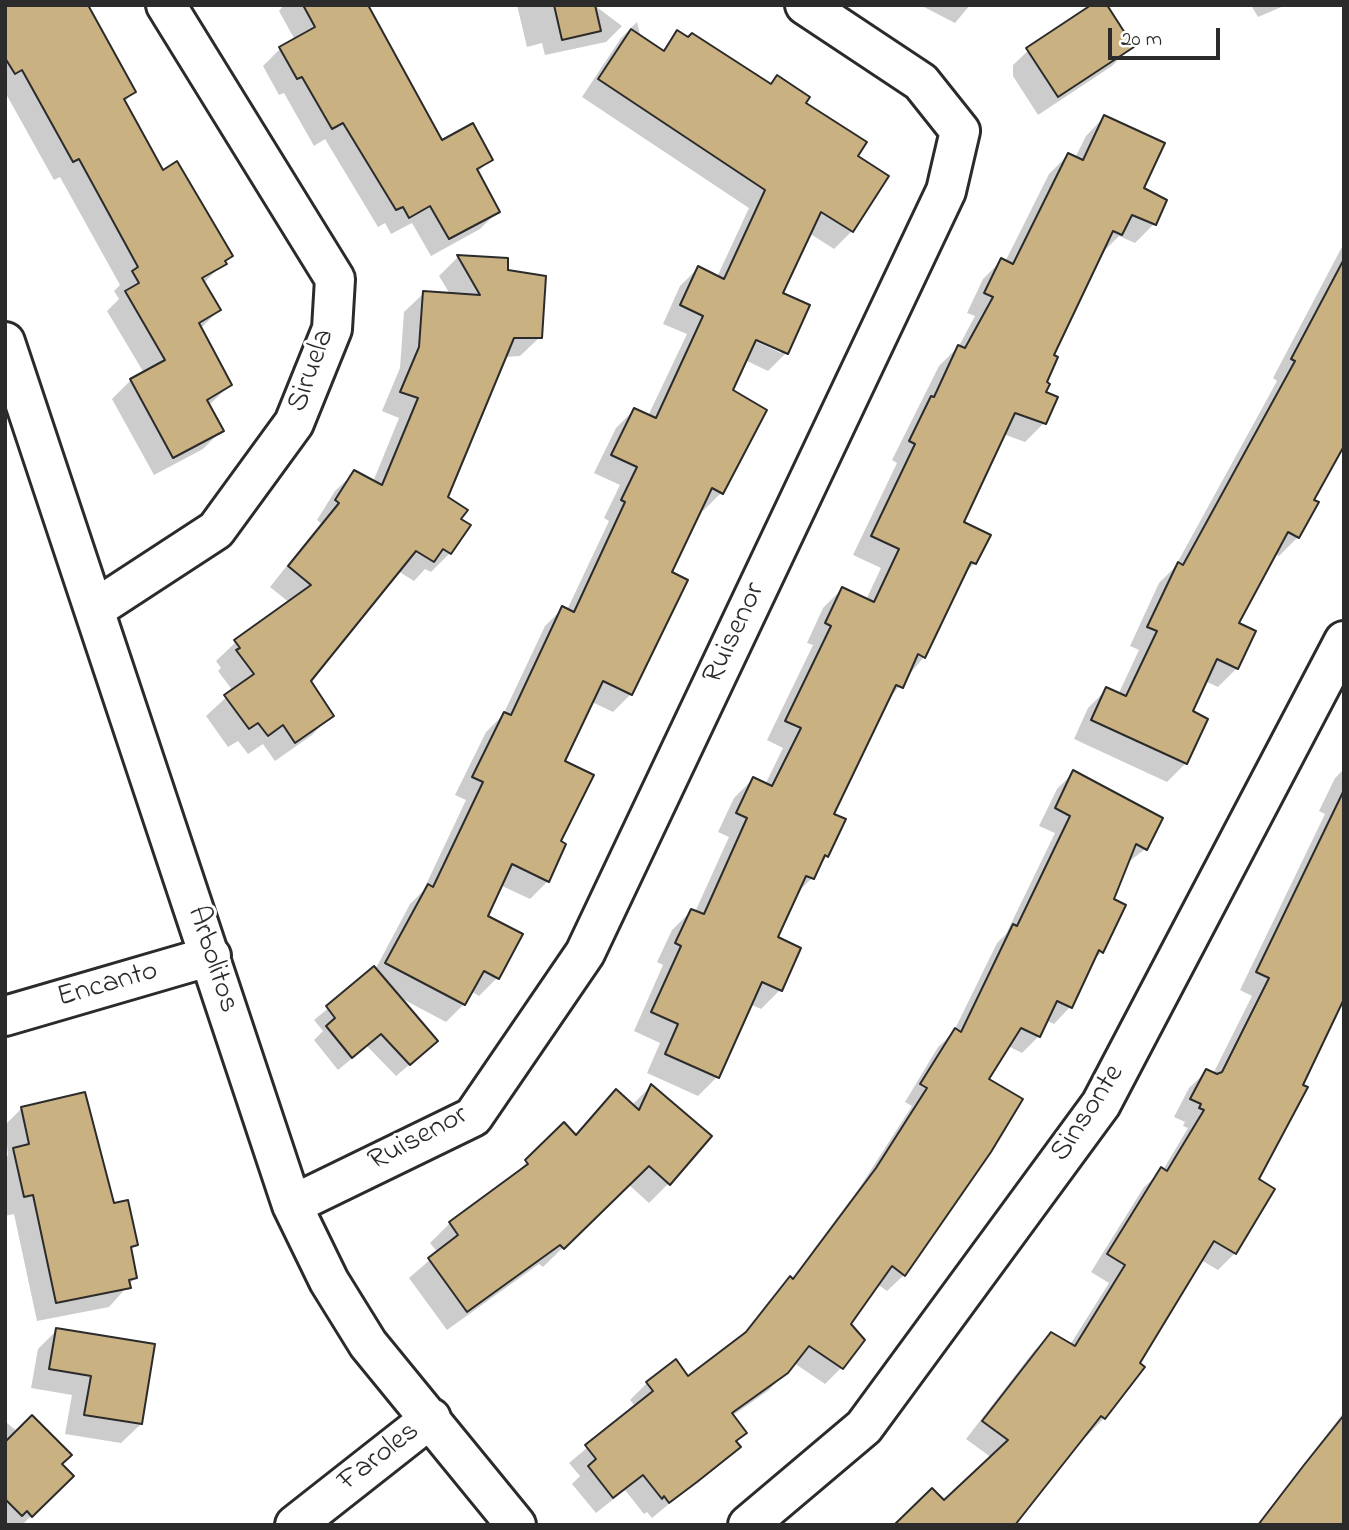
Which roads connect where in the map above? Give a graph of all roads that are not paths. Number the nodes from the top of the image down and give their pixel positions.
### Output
1 (166, 5) edge
2 (805, 5) edge
3 (6, 346) edge
4 (95, 609) junction
5 (1344, 641) edge
6 (211, 956) junction
7 (5, 1016) edge
8 (292, 1205) junction
9 (431, 1418) junction
10 (295, 1525) edge
11 (516, 1525) edge
12 (748, 1525) edge

1 - 4 street, Siruela
2 - 8 street, Ruisenor
3 - 4 street, Arbolitos
4 - 6 street, Arbolitos
5 - 12 street, Sinsonte
6 - 7 street, Encanto
6 - 8 street, Arbolitos
8 - 9 street, Arbolitos
9 - 10 street, Faroles
9 - 11 street, Arbolitos

